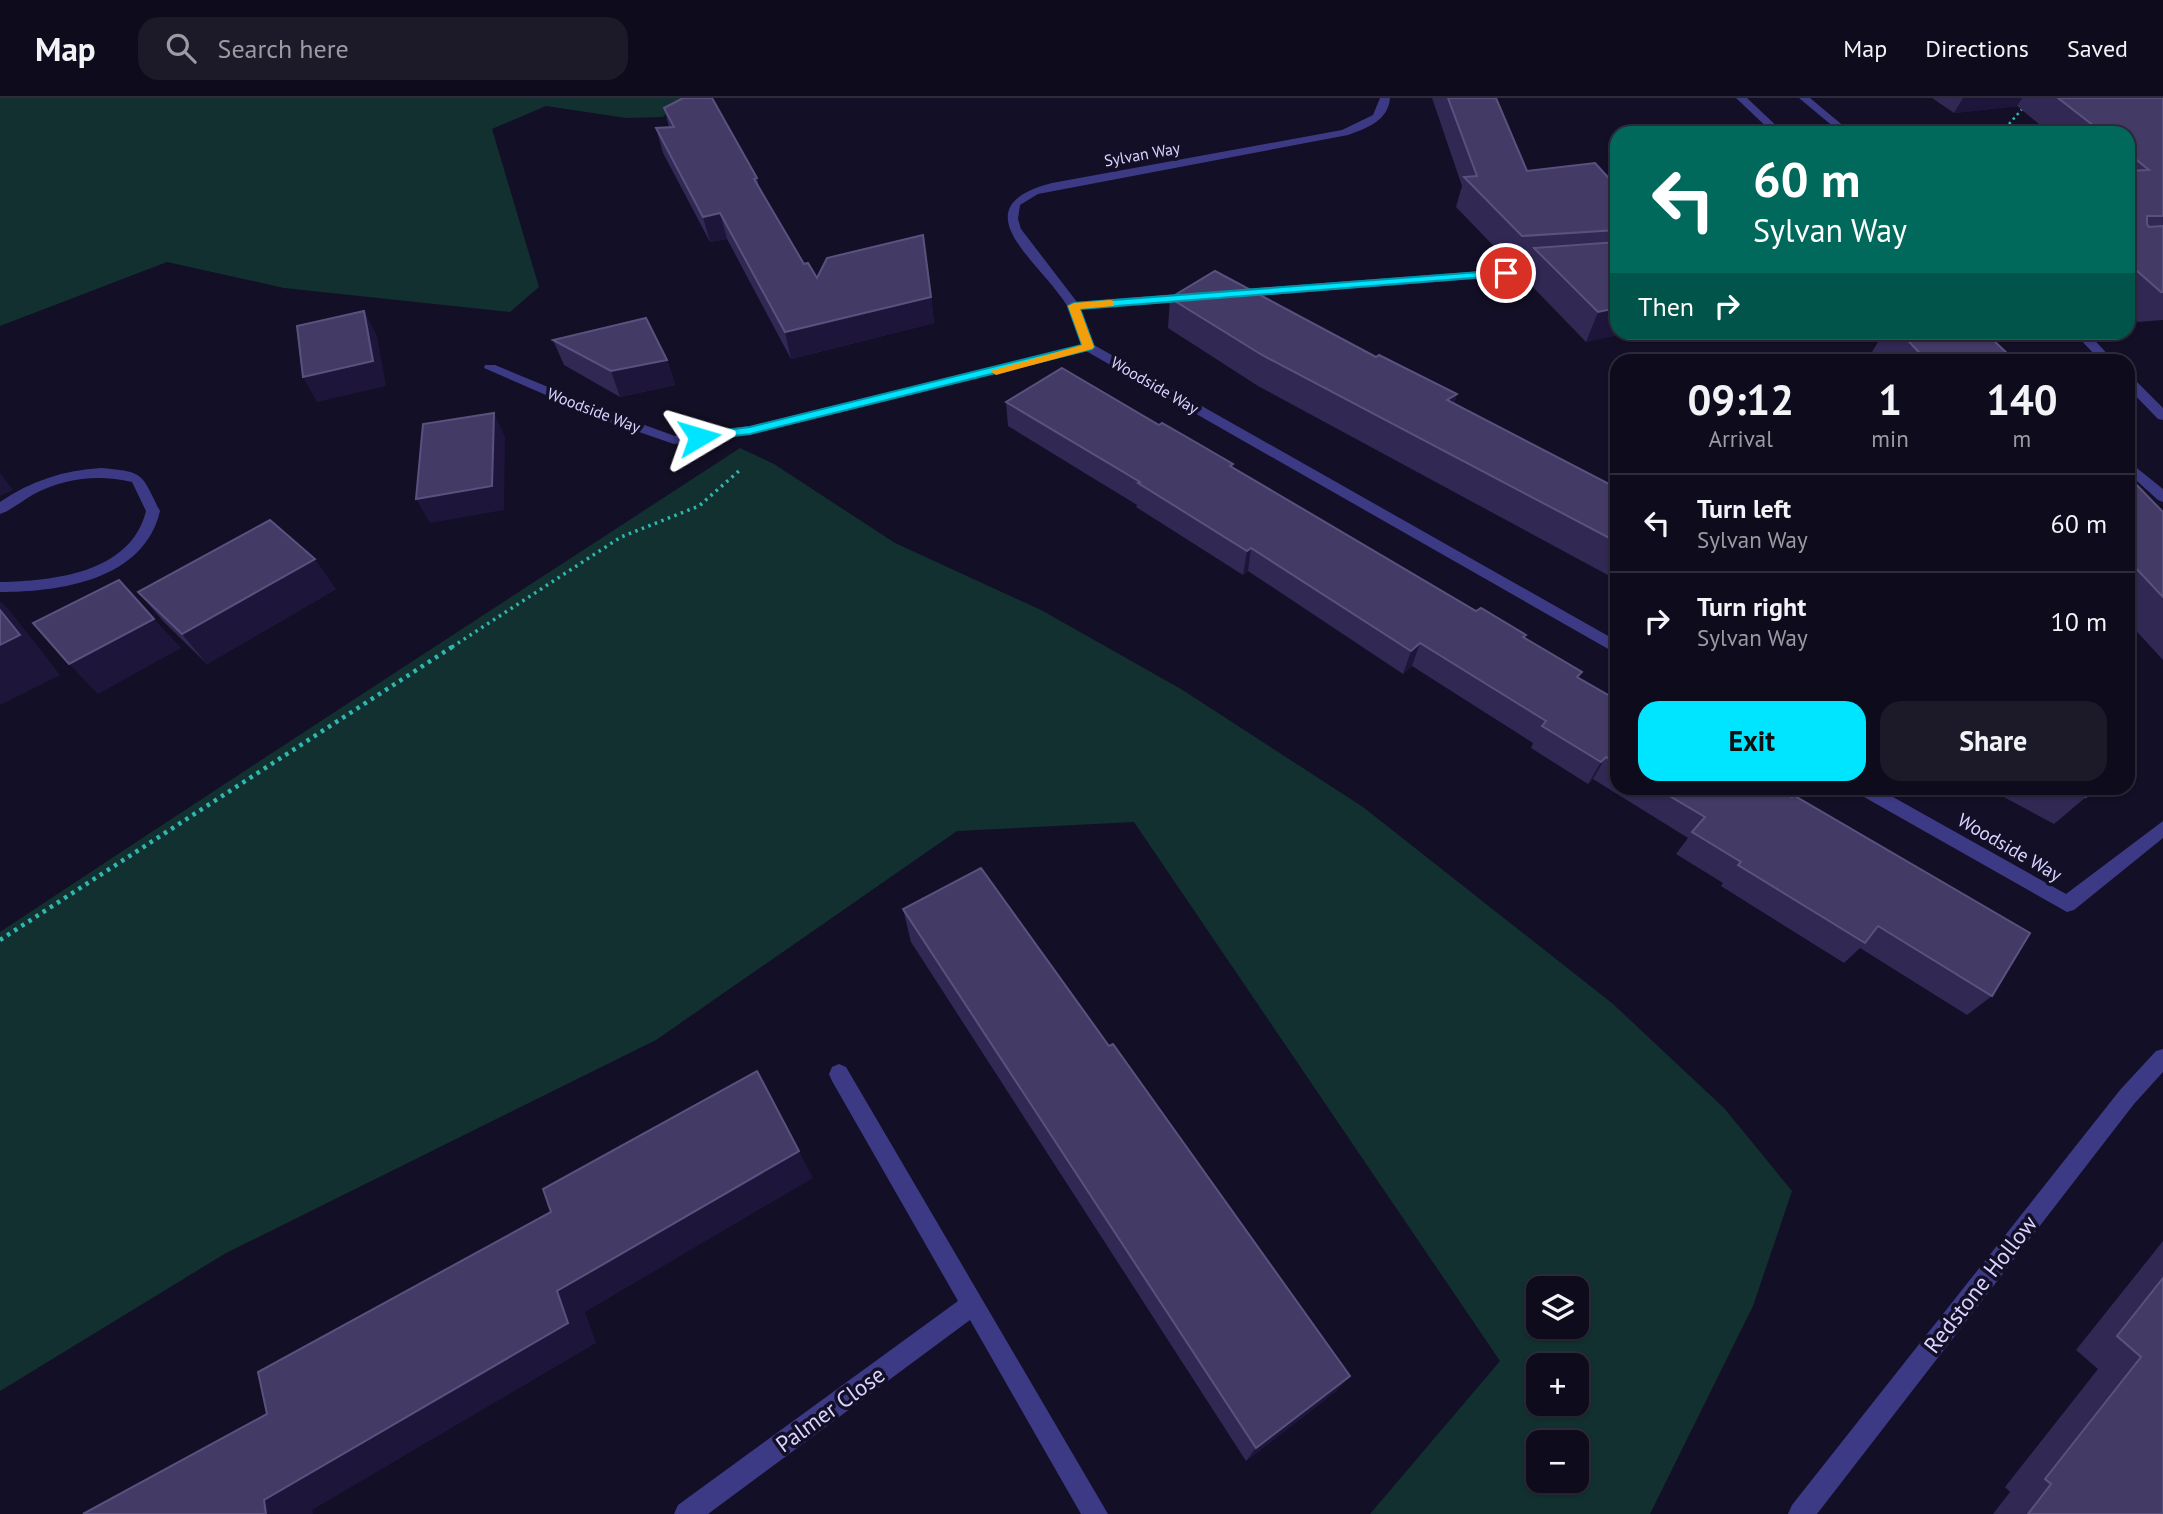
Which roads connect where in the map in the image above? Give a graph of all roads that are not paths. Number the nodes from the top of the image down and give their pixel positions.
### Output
1 (1385, 98) edge
2 (1741, 98) edge
3 (1804, 98) edge
4 (1771, 126) edge
5 (1838, 126) edge
6 (1562, 269) edge
7 (1074, 306) junction
8 (2087, 340) edge
9 (1088, 347) junction
10 (2101, 354) edge
11 (490, 368) dead end
12 (2135, 388) edge
13 (2163, 416) edge
14 (2135, 471) edge
15 (2163, 497) edge
16 (0, 509) edge
17 (0, 587) edge
18 (1610, 644) edge
19 (1875, 795) edge
20 (2163, 828) edge
21 (2163, 1058) edge
22 (839, 1074) dead end
23 (973, 1304) junction
24 (687, 1514) edge
25 (1095, 1514) edge
26 (1801, 1514) edge

1 - 7 street, Sylvan Way
2 - 4 street
3 - 5 street
6 - 7 street
7 - 9 street, Sylvan Way
8 - 10 street
9 - 11 street, Woodside Way
9 - 18 street, Woodside Way
12 - 13 street
14 - 15 street
16 - 17 street
19 - 20 street, Woodside Way
21 - 26 street, Redstone Hollow
22 - 23 street
23 - 24 street, Palmer Close
23 - 25 street

